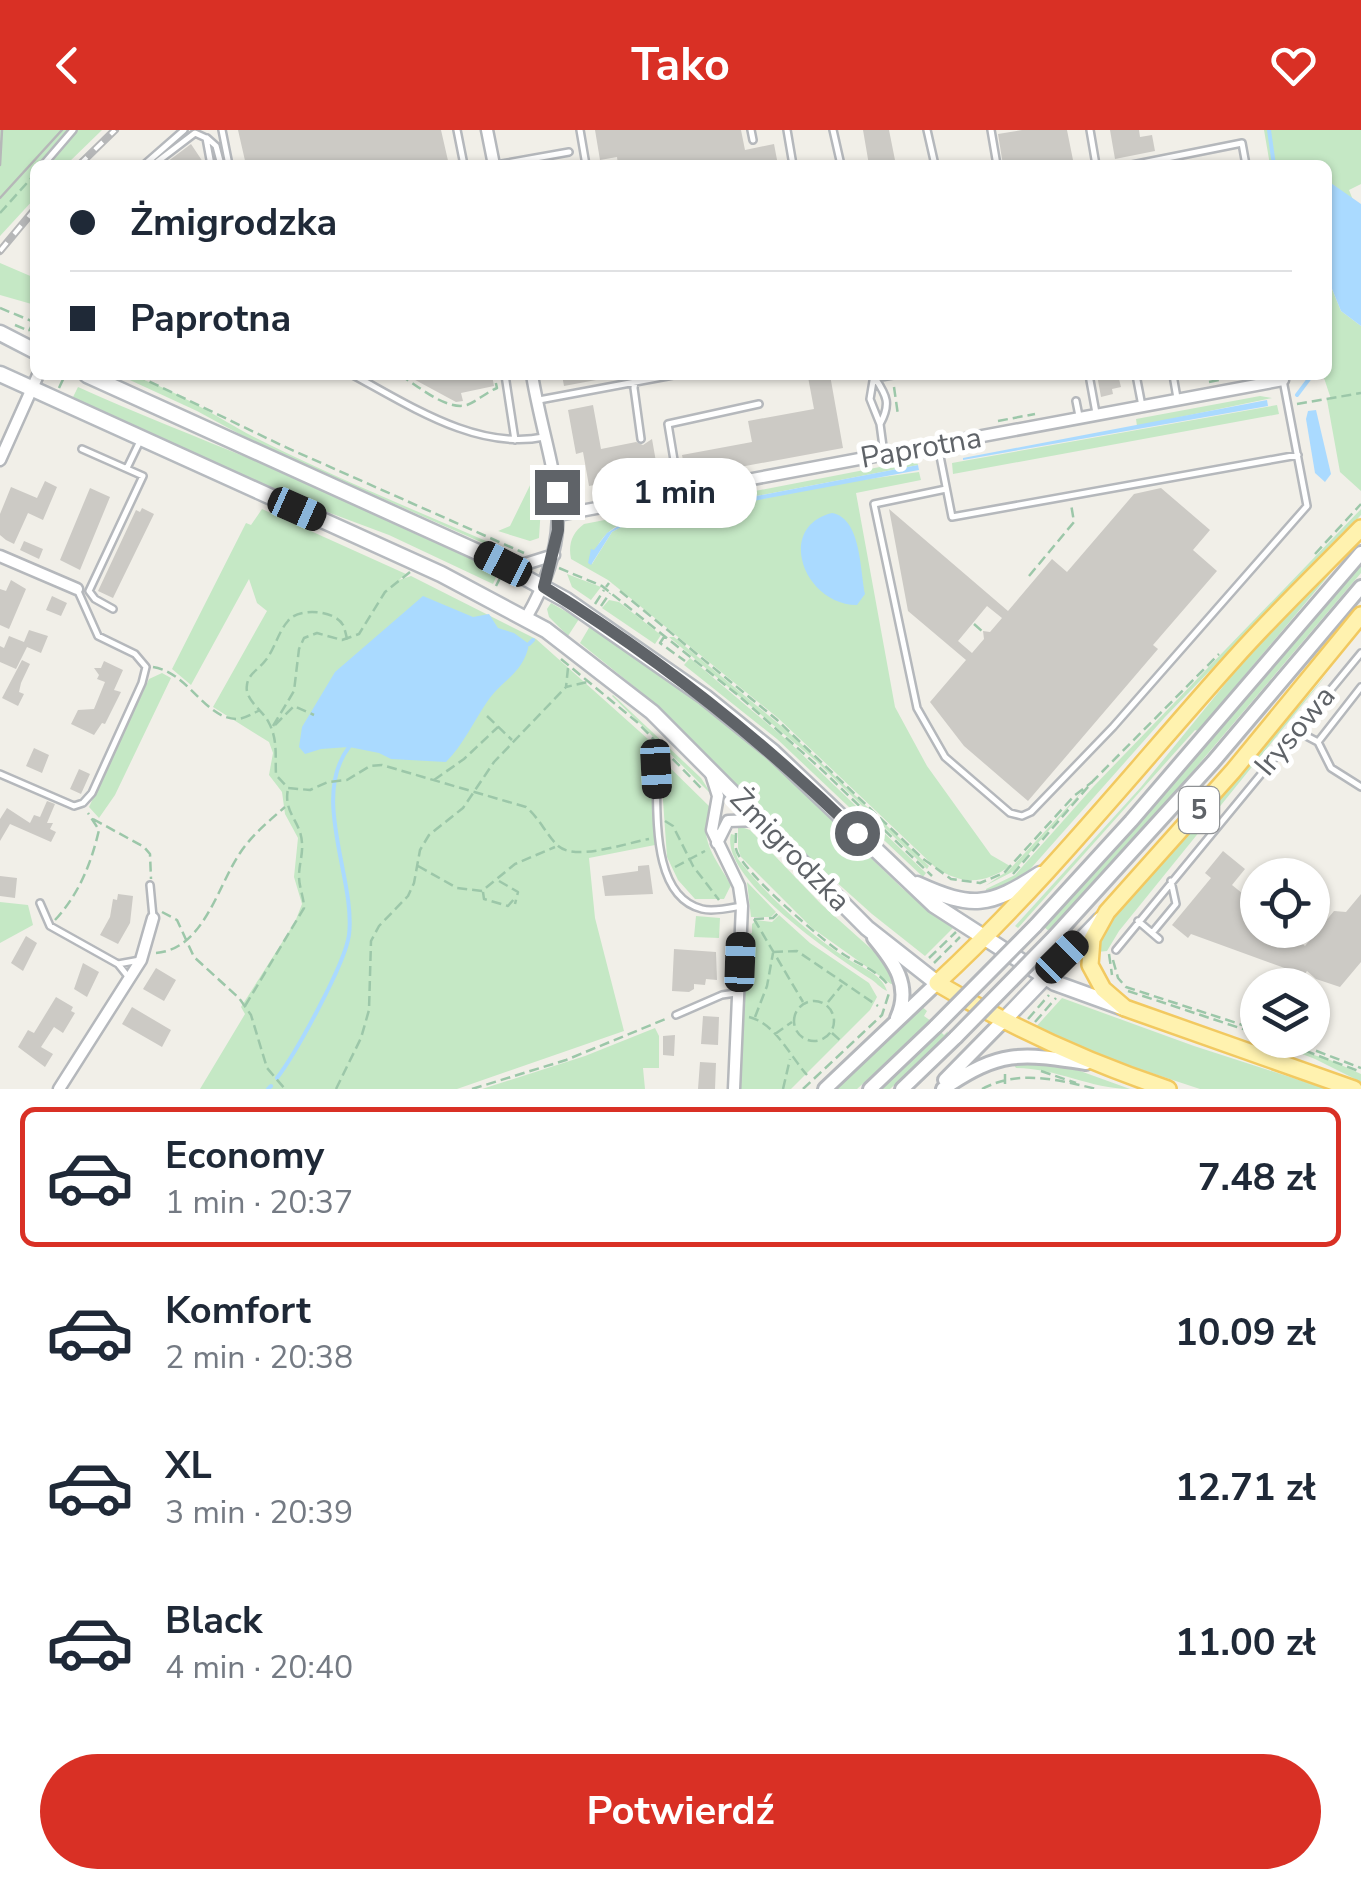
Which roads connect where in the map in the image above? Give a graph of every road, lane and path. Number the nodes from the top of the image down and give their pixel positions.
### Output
1 (72, 130) edge
2 (184, 130) edge
3 (222, 130) edge
4 (457, 130) edge
5 (487, 130) edge
6 (580, 130) edge
7 (752, 130) edge
8 (787, 130) edge
9 (834, 130) edge
10 (927, 130) edge
11 (991, 130) edge
12 (1090, 130) edge
13 (1240, 130) edge
14 (206, 138) junction
15 (754, 140) dead end
16 (1242, 143) junction
17 (569, 152) dead end
18 (47, 160) edge
19 (150, 160) edge
20 (159, 160) edge
21 (211, 160) edge
22 (219, 160) edge
23 (228, 160) edge
24 (463, 160) edge
25 (493, 160) edge
26 (523, 160) edge
27 (585, 160) edge
28 (792, 160) edge
29 (841, 160) edge
30 (934, 160) edge
31 (996, 160) edge
32 (1095, 160) edge
33 (1157, 160) edge
34 (1245, 160) edge
35 (30, 180) edge
36 (0, 213) edge
37 (3, 300) dead end
38 (0, 309) edge
39 (30, 321) edge
40 (14, 324) dead end
41 (29, 331) dead end
42 (0, 333) edge
43 (30, 348) edge
44 (0, 374) edge
45 (97, 380) edge
46 (146, 380) edge
47 (362, 380) edge
48 (408, 380) edge
49 (495, 380) edge
50 (505, 380) edge
51 (533, 380) edge
52 (626, 380) edge
53 (635, 380) edge
54 (873, 380) edge
55 (877, 380) edge
56 (1091, 380) edge
57 (1137, 380) edge
58 (1174, 380) edge
59 (1276, 380) edge
60 (1286, 380) edge
61 (35, 382) edge
62 (894, 387) dead end
63 (1361, 394) edge
64 (442, 400) junction
65 (536, 400) junction
66 (1178, 400) junction
67 (1076, 401) dead end
68 (759, 404) dead end
69 (459, 405) junction
70 (1290, 406) junction
71 (1142, 407) junction
72 (438, 409) dead end
73 (898, 415) dead end
74 (1097, 416) junction
75 (456, 418) dead end
76 (1080, 419) junction
77 (0, 423) edge
78 (880, 424) junction
79 (14, 429) junction
80 (544, 437) junction
81 (141, 439) junction
82 (641, 439) dead end
83 (516, 440) junction
84 (938, 446) junction
85 (82, 448) dead end
86 (884, 454) junction
87 (1298, 455) junction
88 (0, 460) edge
89 (127, 468) junction
90 (946, 490) junction
91 (680, 494) junction
92 (1070, 497) junction
93 (1361, 504) edge
94 (559, 515) junction
95 (1361, 528) edge
96 (1361, 553) edge
97 (1315, 554) dead end
98 (554, 555) junction
99 (0, 556) edge
100 (530, 556) dead end
101 (506, 566) junction
102 (564, 571) dead end
103 (409, 574) dead end
104 (1028, 576) dead end
105 (544, 587) junction
106 (606, 587) dead end
107 (1361, 587) edge
108 (77, 589) joint
109 (620, 591) dead end
110 (610, 593) junction
111 (595, 604) dead end
112 (600, 607) dead end
113 (113, 608) dead end
114 (1361, 614) edge
115 (526, 618) junction
116 (974, 624) dead end
117 (984, 633) dead end
118 (667, 635) junction
119 (347, 640) junction
120 (1228, 644) dead end
121 (556, 653) dead end
122 (1361, 653) edge
123 (685, 661) dead end
124 (146, 667) junction
125 (569, 667) junction
126 (588, 682) junction
127 (566, 687) junction
128 (1361, 688) edge
129 (262, 710) junction
130 (314, 715) dead end
131 (487, 716) dead end
132 (272, 727) junction
133 (498, 727) junction
134 (1295, 730) junction
135 (512, 741) junction
136 (1318, 742) junction
137 (710, 768) junction
138 (656, 769) dead end
139 (0, 774) edge
140 (433, 781) junction
141 (1094, 781) junction
142 (1361, 787) edge
143 (288, 788) junction
144 (476, 791) junction
145 (718, 803) junction
146 (77, 805) junction
147 (286, 806) junction
148 (93, 819) junction
149 (733, 820) junction
150 (760, 820) junction
151 (659, 821) junction
152 (660, 841) junction
153 (681, 844) junction
154 (716, 844) junction
155 (557, 846) junction
156 (704, 851) dead end
157 (689, 859) junction
158 (1057, 862) junction
159 (416, 866) junction
160 (665, 872) junction
161 (902, 877) junction
162 (1172, 880) junction
163 (498, 881) junction
164 (1003, 881) dead end
165 (150, 885) joint
166 (995, 885) dead end
167 (952, 886) dead end
168 (980, 886) junction
169 (482, 891) junction
170 (40, 903) dead end
171 (742, 906) junction
172 (720, 909) junction
173 (779, 912) dead end
174 (1107, 912) junction
175 (153, 913) junction
176 (748, 919) junction
177 (1138, 922) junction
178 (50, 926) junction
179 (867, 928) junction
180 (957, 931) dead end
181 (1152, 933) junction
182 (963, 934) dead end
183 (1158, 939) dead end
184 (187, 940) junction
185 (984, 940) junction
186 (1116, 950) dead end
187 (774, 952) junction
188 (153, 953) dead end
189 (140, 960) junction
190 (927, 960) dead end
191 (1111, 962) dead end
192 (934, 963) dead end
193 (118, 964) junction
194 (1044, 976) junction
195 (130, 979) junction
196 (937, 983) junction
197 (843, 984) junction
198 (1052, 992) dead end
199 (739, 993) junction
200 (1059, 995) dead end
201 (804, 1003) junction
202 (826, 1004) junction
203 (244, 1006) junction
204 (878, 1006) dead end
205 (1125, 1008) junction
206 (676, 1015) joint
207 (738, 1016) junction
208 (754, 1018) junction
209 (793, 1021) junction
210 (1002, 1022) junction
211 (1025, 1022) dead end
212 (894, 1024) junction
213 (1240, 1026) edge
214 (1030, 1027) dead end
215 (831, 1032) junction
216 (775, 1034) junction
217 (842, 1042) dead end
218 (790, 1057) junction
219 (1330, 1057) edge
220 (1327, 1058) edge
221 (1093, 1064) junction
222 (1011, 1070) dead end
223 (1037, 1070) dead end
224 (1361, 1070) edge
225 (807, 1074) dead end
226 (1003, 1075) junction
227 (1078, 1084) junction
228 (1337, 1084) edge
229 (1005, 1085) dead end
230 (59, 1089) edge
231 (285, 1089) edge
232 (336, 1089) edge
233 (472, 1089) edge
234 (734, 1089) edge
235 (783, 1089) edge
236 (803, 1089) edge
237 (825, 1089) edge
238 (870, 1089) edge
239 (902, 1089) edge
240 (939, 1089) edge
241 (982, 1089) edge
242 (1098, 1089) edge
243 (1168, 1089) edge
244 (1354, 1089) edge

1 - 18 lane
2 - 19 lane
3 - 23 lane
4 - 24 lane
5 - 25 street
6 - 27 lane
7 - 15 lane
8 - 28 lane
9 - 29 lane
10 - 30 lane
11 - 31 lane
12 - 32 lane
13 - 16 lane
14 - 20 lane
14 - 21 lane
14 - 22 lane
16 - 33 lane
16 - 34 lane
17 - 26 lane
35 - 36 path
37 - 38 path
38 - 39 path
40 - 41 path
42 - 43 main road
44 - 61 main road, Żmigrodzka
45 - 101 main road, Żmigrodzka
46 - 100 path
47 - 83 lane
48 - 64 path
49 - 69 path
50 - 83 lane
51 - 65 street
52 - 65 lane
53 - 82 lane
54 - 78 lane
55 - 78 lane
56 - 74 lane
57 - 71 lane
58 - 66 lane
59 - 66 street, Paprotna
60 - 70 lane
61 - 79 street
61 - 81 main road, Żmigrodzka
62 - 73 path
63 - 70 path
64 - 69 path
64 - 72 path
65 - 80 street
66 - 71 street, Paprotna
67 - 76 lane
68 - 91 lane
69 - 75 path
70 - 87 lane
71 - 74 street, Paprotna
74 - 76 street, Paprotna
76 - 84 street, Paprotna
77 - 79 street
78 - 86 lane
79 - 88 street
80 - 83 lane
80 - 94 street
81 - 89 lane
81 - 115 main road, Żmigrodzka
84 - 86 street, Paprotna
84 - 90 lane
85 - 89 lane
86 - 91 street, Paprotna
87 - 90 lane
87 - 92 lane
89 - 113 lane
90 - 92 lane
91 - 94 street, Paprotna
92 - 104 path
93 - 97 path
94 - 98 street
95 - 158 main road, 5
96 - 238 street, bridge
98 - 101 street
98 - 105 street
99 - 108 street
101 - 105 main road, Żmigrodzka
102 - 110 path
103 - 119 path
105 - 115 street
105 - 161 main road, Żmigrodzka
106 - 111 path
107 - 239 street, bridge
108 - 124 lane
109 - 118 path
110 - 112 path
110 - 167 path
114 - 174 main road, 5
115 - 137 main road, Żmigrodzka
116 - 117 path
118 - 123 path
118 - 168 path
119 - 129 path
119 - 132 path
120 - 141 path
121 - 125 path
122 - 134 lane, Irysowa
124 - 129 path
124 - 146 lane
125 - 126 path
125 - 127 path
126 - 127 path
126 - 145 path
127 - 135 path
128 - 136 lane
129 - 132 path
130 - 132 path
131 - 133 path
132 - 143 path
133 - 135 path
133 - 140 path
134 - 136 lane
134 - 162 lane, Irysowa
135 - 144 path
136 - 142 lane
137 - 145 street
137 - 150 main road, Żmigrodzka
138 - 151 lane
139 - 146 lane
140 - 143 path
140 - 144 path
141 - 164 path
141 - 168 path
143 - 147 path
144 - 155 path
144 - 159 path
145 - 154 street
146 - 148 path
147 - 184 path
147 - 203 path
148 - 165 path
148 - 178 path
149 - 150 street
149 - 154 street
149 - 236 path
150 - 179 main road, Żmigrodzka
151 - 152 lane
151 - 153 path
152 - 153 path
152 - 155 path
152 - 160 lane
153 - 157 path
154 - 171 street
155 - 163 path
156 - 157 path
157 - 160 path
157 - 172 path
158 - 161 main road
158 - 185 main road, 5
159 - 169 path
159 - 232 path
160 - 172 lane
161 - 185 main road, Żmigrodzka
162 - 177 lane, Irysowa
162 - 181 lane
163 - 169 path
163 - 169 path
165 - 175 lane
166 - 168 path
170 - 178 lane
171 - 172 lane
171 - 176 street
173 - 176 path
174 - 194 main road
174 - 205 main road, Żmigrodzka / 5
175 - 184 path
175 - 189 street
176 - 187 path
176 - 199 street
177 - 181 lane
177 - 186 lane, Irysowa
178 - 193 lane
179 - 196 main road, Żmigrodzka
179 - 212 street
180 - 190 path
181 - 183 lane
182 - 192 path
184 - 188 path
184 - 203 path
185 - 194 main road, Żmigrodzka
185 - 196 main road, 5
187 - 197 path
187 - 201 path
187 - 208 path
189 - 193 lane
189 - 195 street
191 - 213 path
193 - 195 lane
194 - 205 main road, Żmigrodzka
194 - 210 main road
195 - 230 street
196 - 210 main road, Żmigrodzka
196 - 212 street
197 - 202 path
197 - 204 path
198 - 211 path
199 - 206 lane
199 - 207 street
200 - 214 path
201 - 202 path
201 - 209 path
202 - 215 path
203 - 231 path
205 - 228 main road, Żmigrodzka / 5
206 - 233 path
207 - 208 path
207 - 234 street
208 - 216 path
209 - 215 path
209 - 216 path
210 - 221 main road, Żmigrodzka
210 - 240 street
212 - 237 street
215 - 217 path
216 - 218 path
218 - 225 path
218 - 235 path
219 - 224 path
220 - 224 path
221 - 240 street
221 - 243 main road, Żmigrodzka
222 - 226 path
223 - 227 path
226 - 227 path
226 - 229 path
226 - 241 path
227 - 242 path
228 - 244 main road, Żmigrodzka / 5

